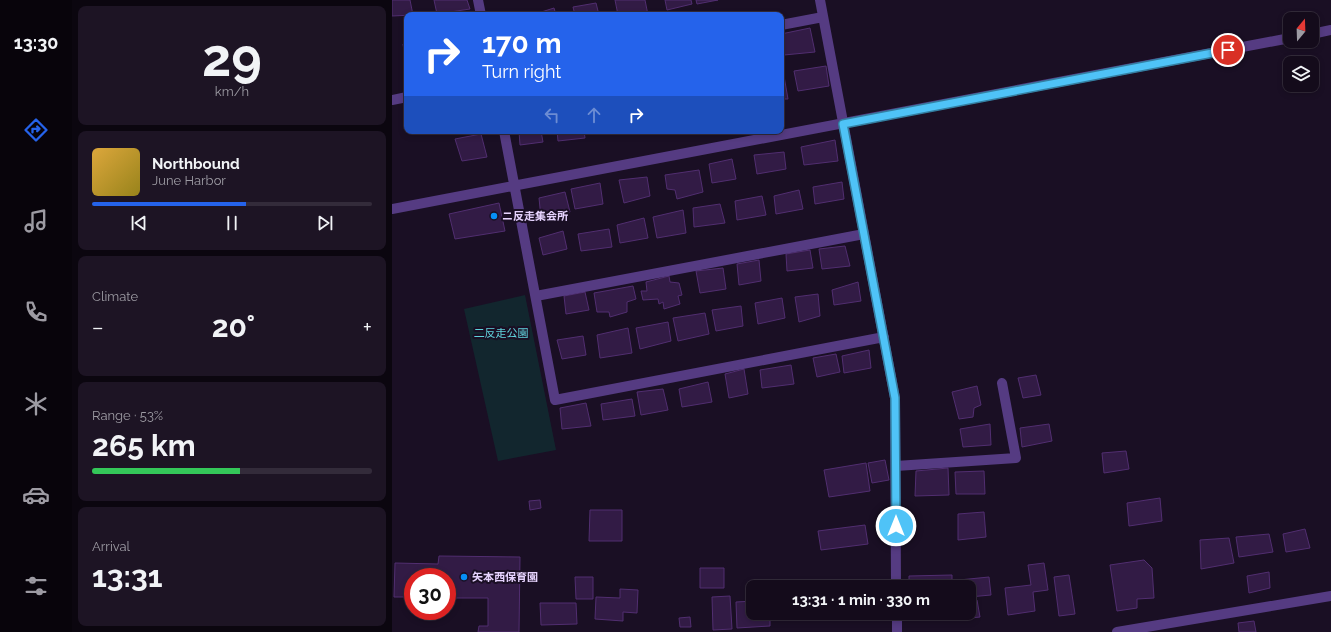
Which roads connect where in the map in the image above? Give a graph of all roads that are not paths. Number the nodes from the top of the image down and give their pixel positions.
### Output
1 (478, 0) edge
2 (820, 0) edge
3 (480, 12) edge
4 (823, 17) junction
5 (784, 24) edge
6 (1331, 30) edge
7 (1319, 33) edge
8 (1283, 39) edge
9 (404, 98) edge
10 (392, 100) edge
11 (843, 124) junction
12 (505, 134) edge
13 (515, 186) junction
14 (392, 209) edge
15 (864, 234) junction
16 (536, 296) junction
17 (884, 338) junction
18 (1002, 383) dead end
19 (896, 466) junction
20 (896, 580) edge
21 (1331, 596) edge
22 (896, 620) edge
23 (897, 632) edge
24 (1117, 632) edge

1 - 3 street
2 - 4 street
4 - 5 street
4 - 11 street
6 - 7 street
8 - 11 street
9 - 10 street
11 - 13 street
11 - 15 street
12 - 13 street
13 - 14 street
13 - 16 street
15 - 16 street
15 - 17 street
16 - 17 street
17 - 19 street
18 - 19 street
19 - 20 street
21 - 24 street
22 - 23 street

